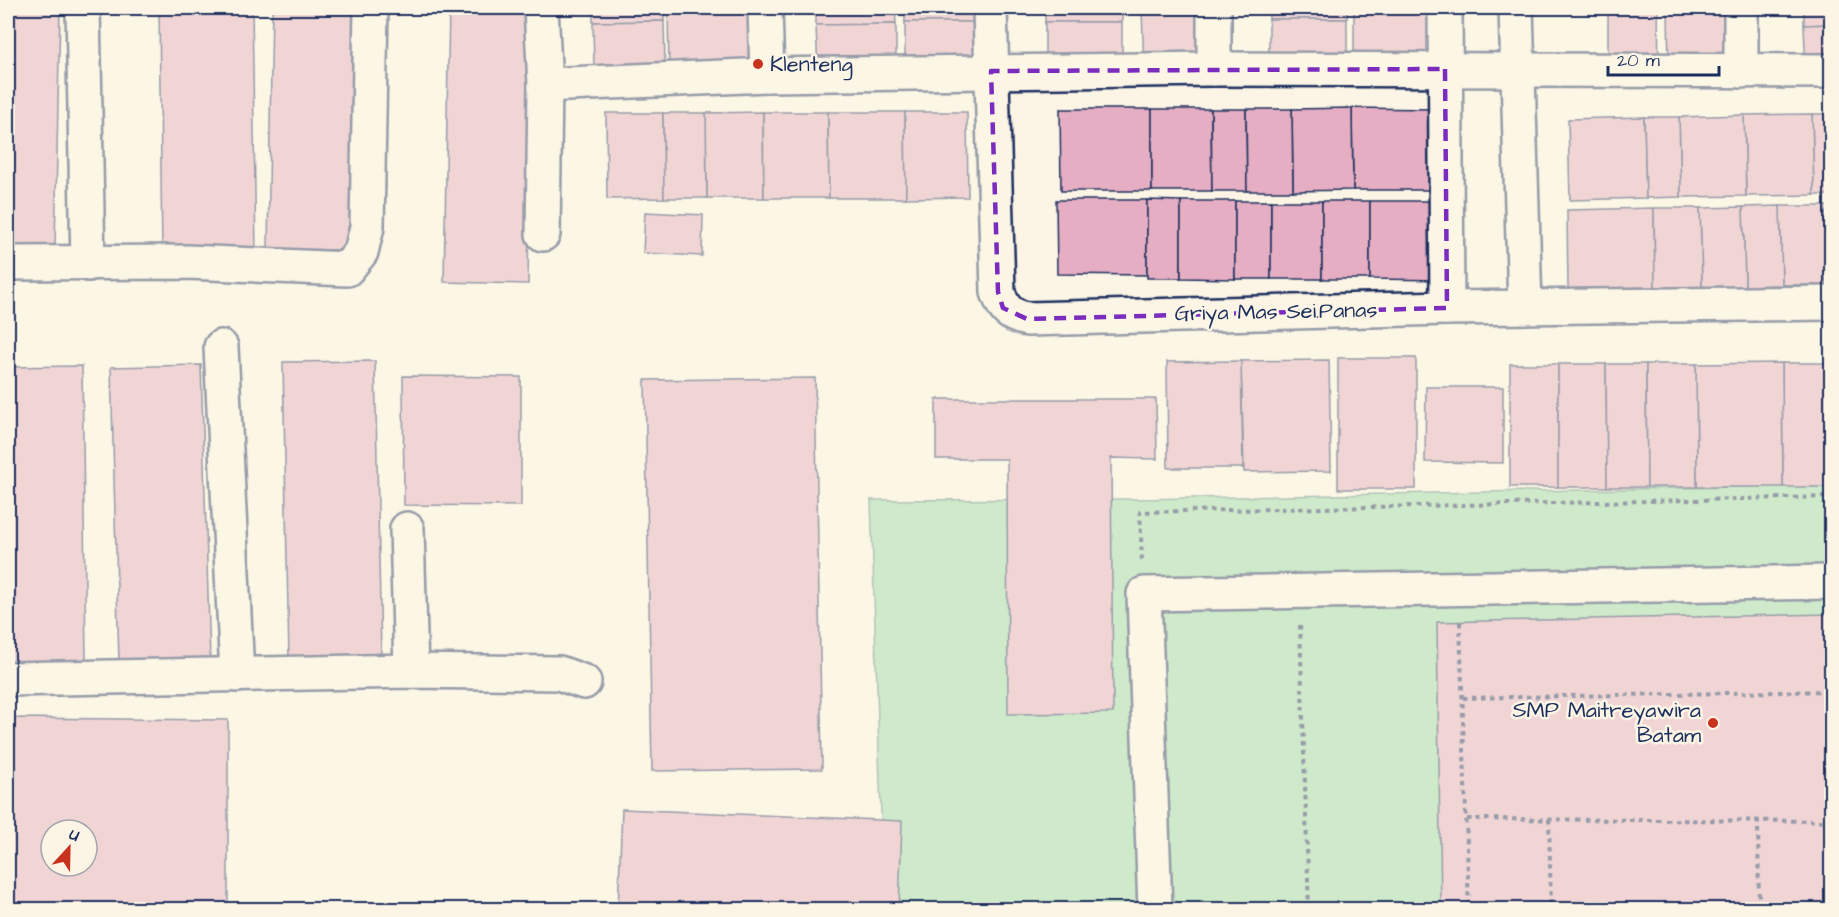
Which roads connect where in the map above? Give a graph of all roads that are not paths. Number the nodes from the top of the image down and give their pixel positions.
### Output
1 (82, 8) edge
2 (371, 8) edge
3 (541, 8) edge
4 (765, 8) edge
5 (990, 8) edge
6 (1214, 8) edge
7 (1445, 8) edge
8 (1516, 8) edge
9 (1741, 8) edge
10 (1214, 69) junction
11 (1445, 69) junction
12 (1517, 70) junction
13 (991, 71) junction
14 (1740, 71) junction
15 (1832, 71) edge
16 (767, 75) junction
17 (545, 85) junction
18 (543, 234) dead end
19 (8, 263) edge
20 (87, 264) junction
21 (1832, 303) edge
22 (1525, 307) junction
23 (1447, 308) junction
24 (220, 347) dead end
25 (407, 529) dead end
26 (1832, 582) edge
27 (411, 671) junction
28 (237, 675) junction
29 (8, 679) edge
30 (584, 682) dead end
31 (1155, 909) edge

1 - 20 street
2 - 20 street
3 - 17 street
4 - 16 street
5 - 13 street
6 - 10 street
7 - 11 street
8 - 12 street
9 - 14 street
10 - 11 street
10 - 13 street
11 - 12 street
11 - 23 street
12 - 14 street
12 - 22 street
13 - 16 street
13 - 23 street, Griya Mas Sei.Panas
14 - 15 street
16 - 17 street
17 - 18 street
19 - 20 street
21 - 22 street, Griya Mas Sei.Panas
22 - 23 street, Griya Mas Sei.Panas
24 - 28 street
25 - 27 street
26 - 31 street
27 - 28 street
27 - 30 street
28 - 29 street

